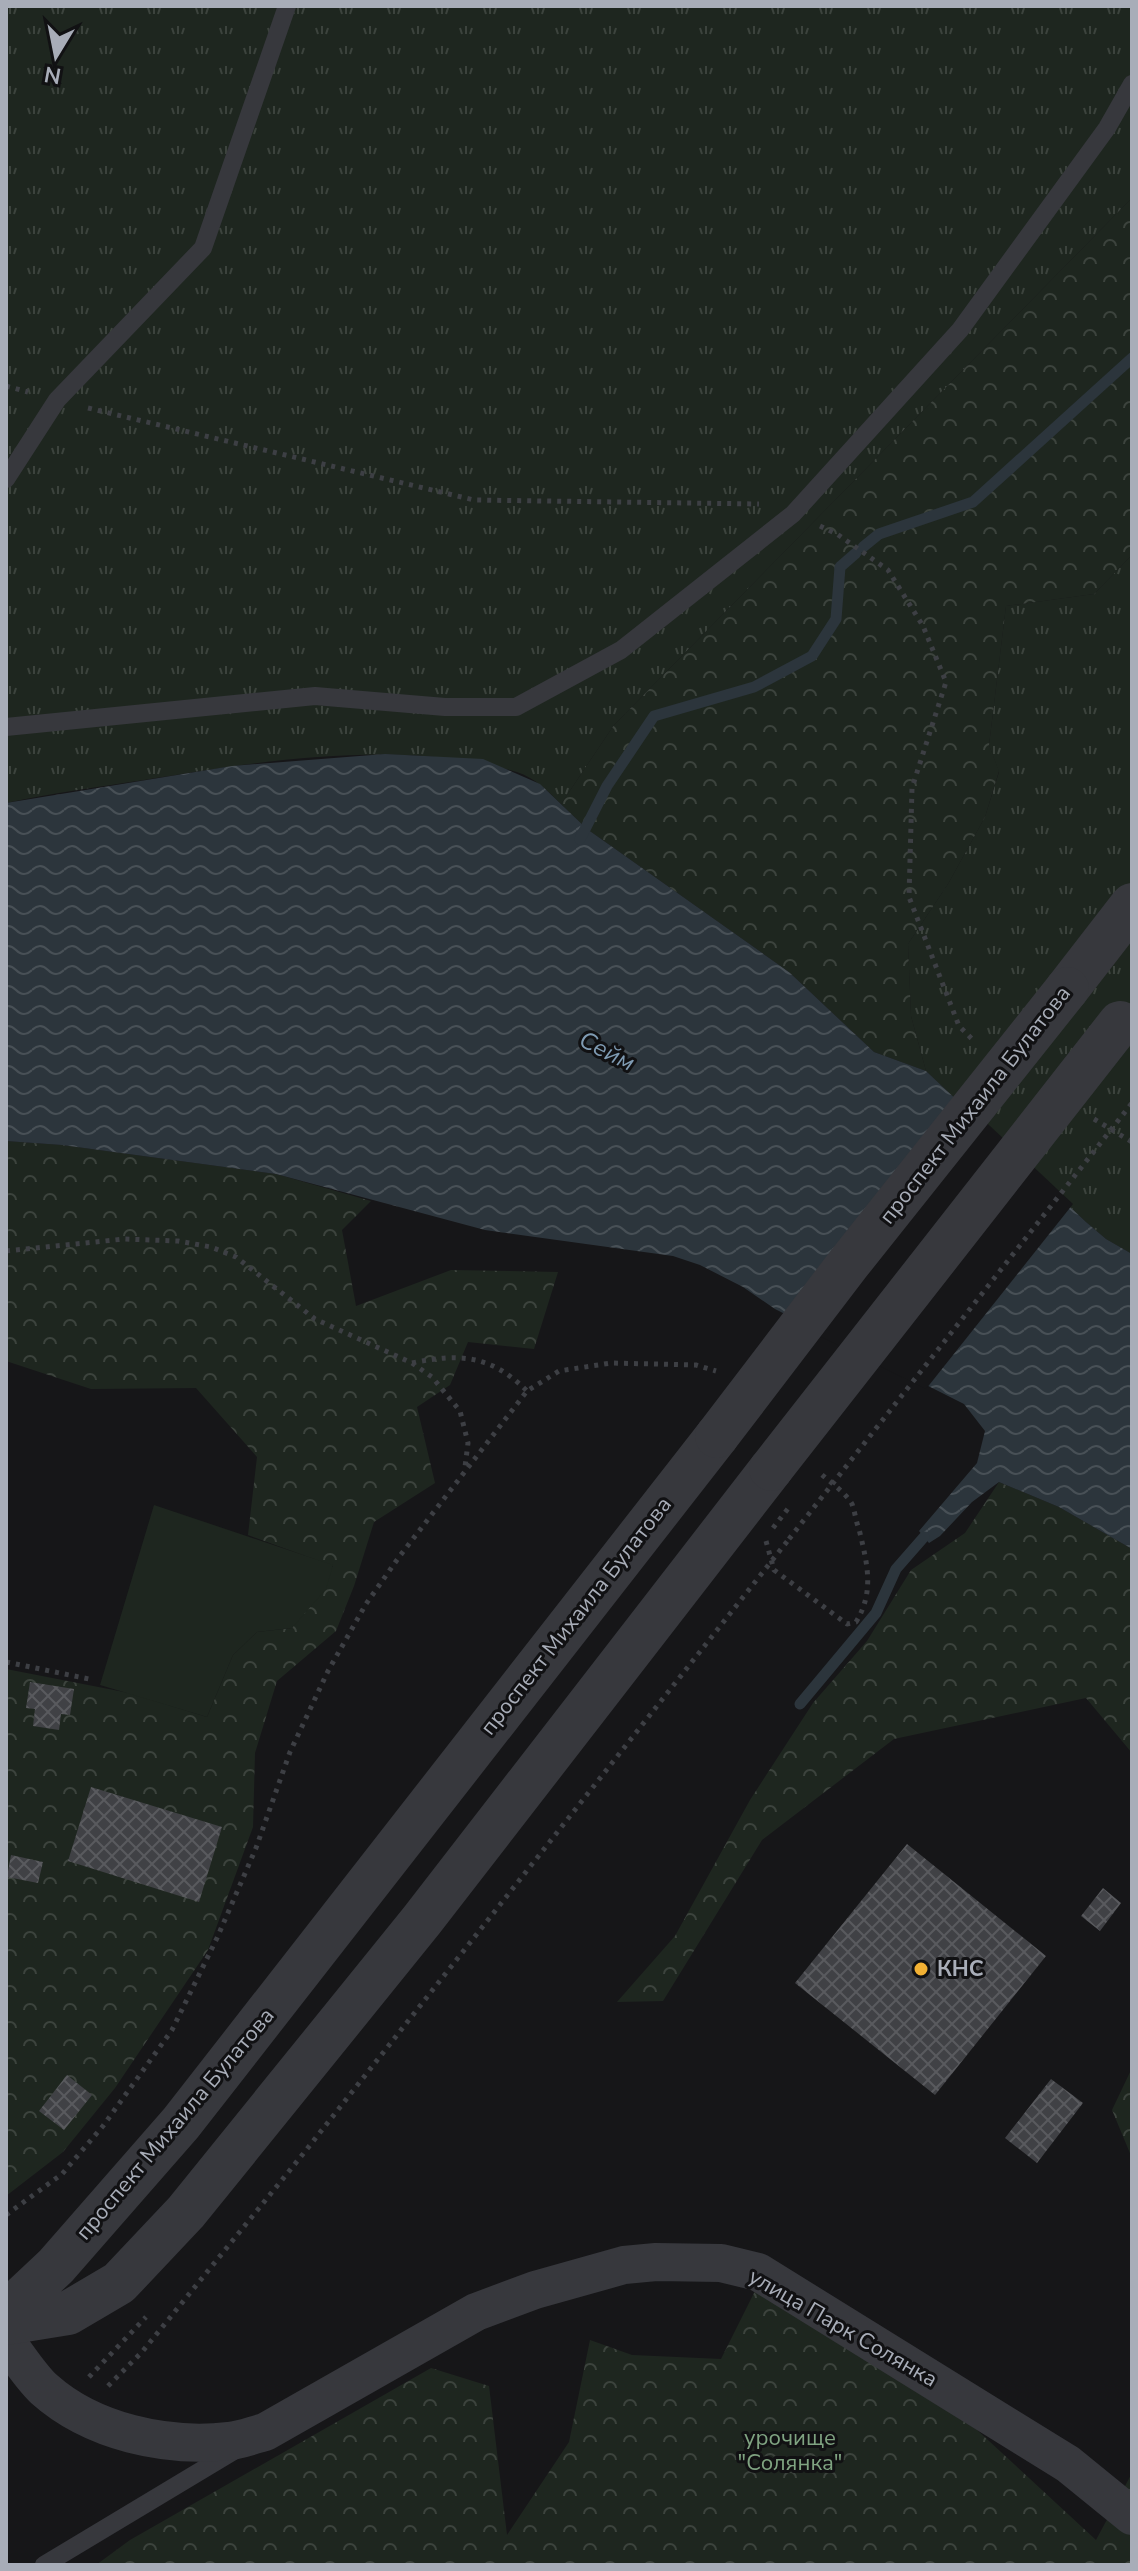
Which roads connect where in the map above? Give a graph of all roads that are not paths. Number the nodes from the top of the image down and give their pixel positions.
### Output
1 (287, 6) edge
2 (1132, 84) edge
3 (6, 479) edge
4 (6, 727) edge
5 (1132, 905) edge
6 (1126, 1014) edge
7 (6, 2313) edge
8 (6, 2323) edge
9 (6, 2341) edge
10 (265, 2432) junction
11 (1132, 2516) edge
12 (44, 2565) edge

1 - 3 lane
2 - 4 lane
5 - 7 street, проспект Михаила Булатова, bridge
6 - 8 street, bridge
9 - 10 street, улица Парк Солянка
10 - 11 street, улица Парк Солянка
10 - 12 lane, улица Парк Солянка

